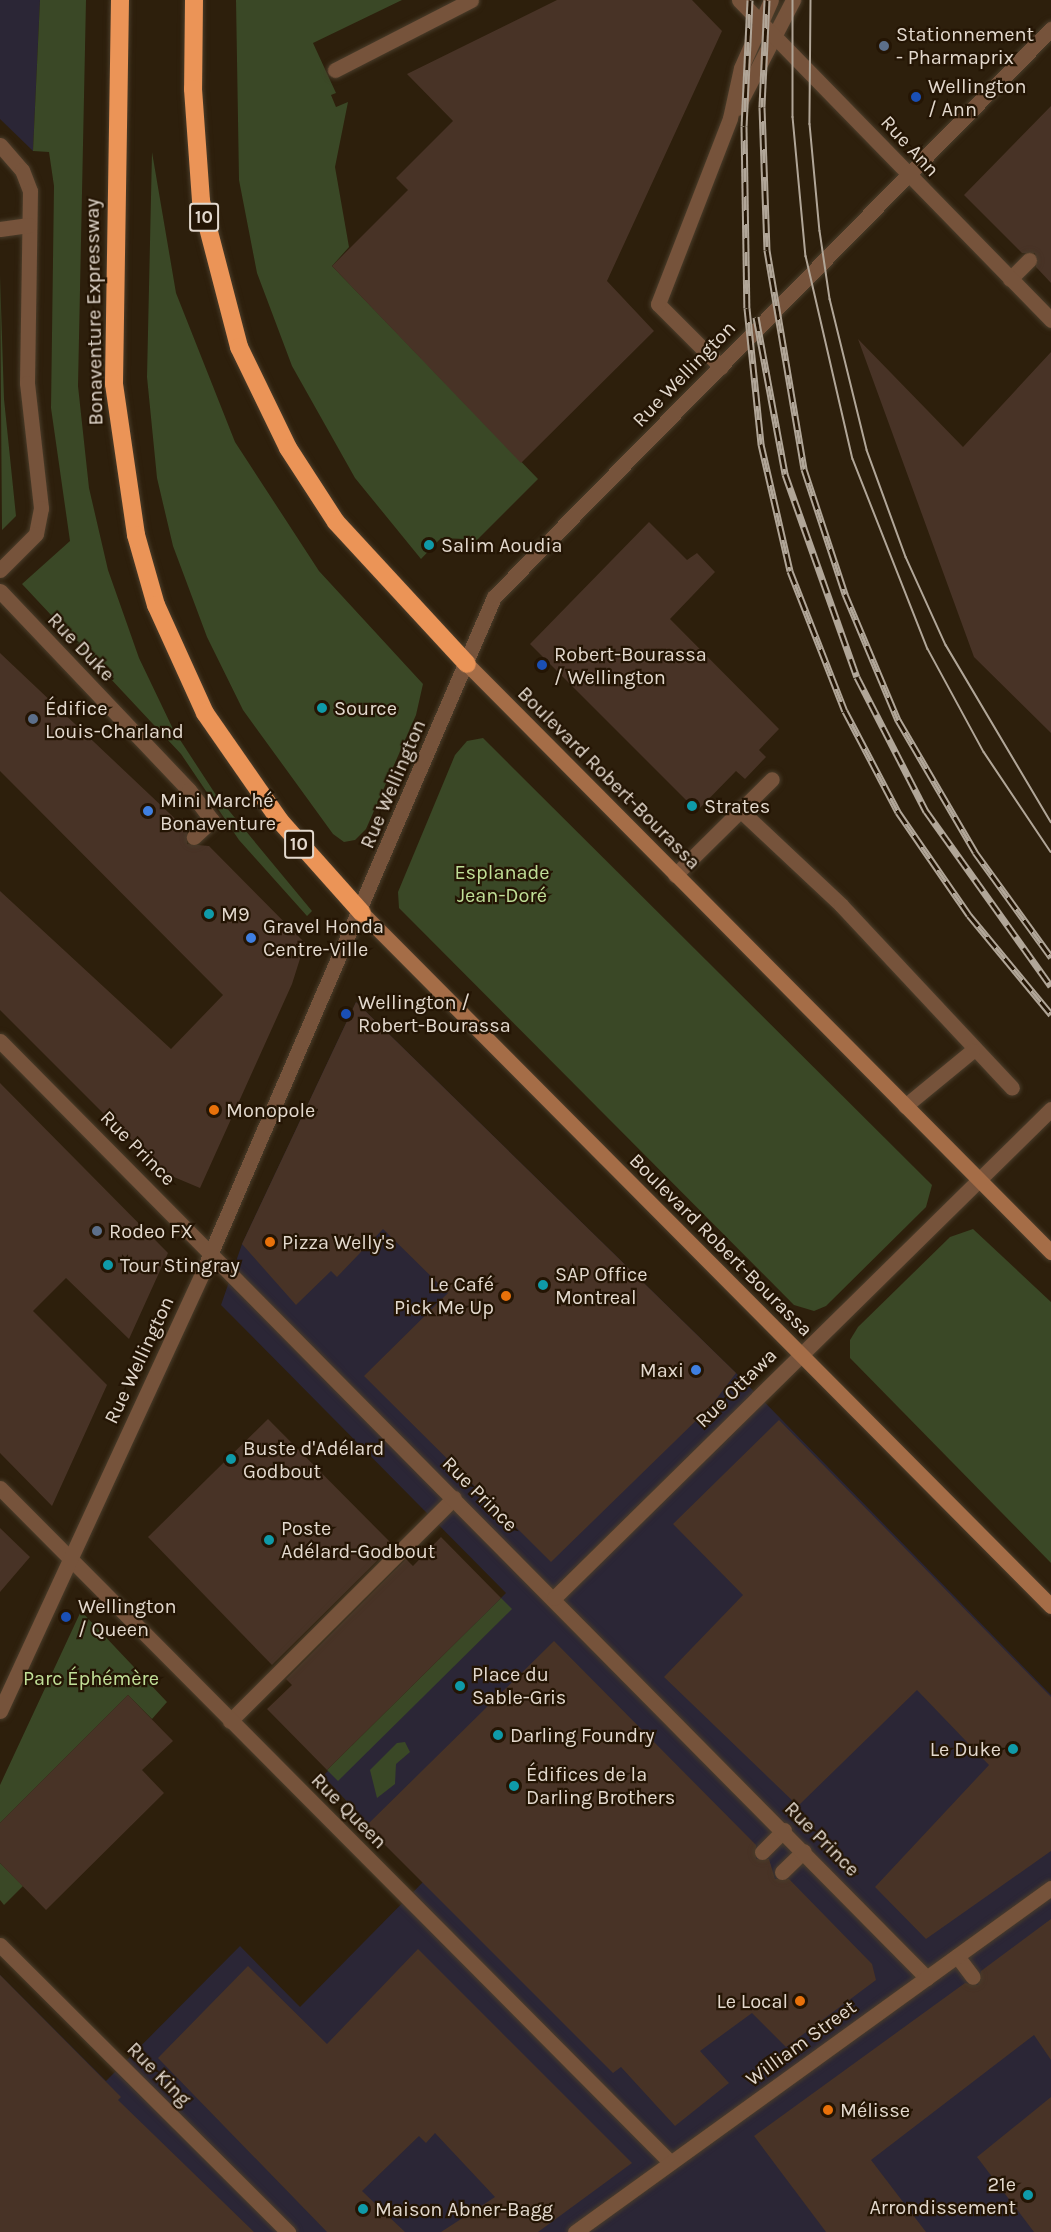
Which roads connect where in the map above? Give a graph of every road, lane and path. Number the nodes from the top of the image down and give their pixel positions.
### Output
1 (120, 0) edge
2 (194, 0) edge
3 (471, 0) edge
4 (739, 0) edge
5 (771, 0) edge
6 (793, 0) edge
7 (761, 22) junction
8 (1051, 29) edge
9 (776, 38) junction
10 (334, 70) dead end
11 (730, 118) junction
12 (0, 145) edge
13 (909, 176) junction
14 (29, 225) junction
15 (0, 229) edge
16 (1029, 260) dead end
17 (1010, 279) junction
18 (1051, 320) edge
19 (721, 367) junction
20 (0, 570) edge
21 (0, 591) edge
22 (467, 664) junction
23 (772, 778) dead end
24 (740, 810) junction
25 (194, 837) dead end
26 (675, 875) junction
27 (362, 913) junction
28 (0, 1041) edge
29 (972, 1051) junction
30 (1012, 1088) dead end
31 (905, 1106) junction
32 (1050, 1110) edge
33 (979, 1179) junction
34 (211, 1252) junction
35 (1051, 1252) edge
36 (801, 1355) junction
37 (0, 1488) edge
38 (454, 1498) junction
39 (70, 1558) junction
40 (554, 1598) junction
41 (1051, 1606) edge
42 (0, 1711) edge
43 (230, 1721) junction
44 (784, 1830) junction
45 (804, 1851) junction
46 (762, 1852) dead end
47 (782, 1872) dead end
48 (1051, 1888) edge
49 (0, 1945) edge
50 (957, 1956) junction
51 (973, 1977) dead end
52 (927, 1978) junction
53 (670, 2162) junction
54 (288, 2232) edge
55 (575, 2232) edge

1 - 27 highway, Bonaventure Expressway / 10
2 - 22 highway, 10
3 - 10 street
4 - 7 street, Rue Ann
5 - 7 street
6 - 9 street
7 - 9 street, Rue Ann
7 - 11 street
8 - 13 street, Rue Wellington
9 - 11 street
9 - 13 street, Rue Ann
11 - 19 street
12 - 14 street
13 - 17 street, Rue Ann
13 - 19 street, Rue Wellington
14 - 15 street
14 - 20 street
16 - 17 street
17 - 18 street, Rue Ann
19 - 22 street, Rue Wellington
21 - 25 street, Rue Duke
22 - 26 main road, Boulevard Robert-Bourassa
22 - 27 street, Rue Wellington
23 - 24 street
24 - 26 street
24 - 29 street
26 - 31 main road, Boulevard Robert-Bourassa
27 - 34 street, Rue Wellington
27 - 36 main road, Boulevard Robert-Bourassa
28 - 34 street, Rue Prince
29 - 30 street
29 - 31 street
31 - 33 main road, Boulevard Robert-Bourassa
32 - 33 street, Rue Ottawa
33 - 35 main road, Boulevard Robert-Bourassa
33 - 36 street, Rue Ottawa
34 - 38 street, Rue Prince
34 - 39 street, Rue Wellington
36 - 40 street, Rue Ottawa
36 - 41 main road, Boulevard Robert-Bourassa
37 - 39 street, Rue Queen
38 - 40 street, Rue Prince
38 - 43 street
39 - 42 street, Rue Wellington
39 - 43 street, Rue Queen
40 - 44 street, Rue Prince
43 - 53 street, Rue Queen
44 - 45 street, Rue Prince
44 - 46 street
45 - 47 street
45 - 52 street, Rue Prince
48 - 50 street, William Street
49 - 54 street, Rue King
50 - 51 street
50 - 52 street, William Street
52 - 53 street, William Street
53 - 55 street, William Street

